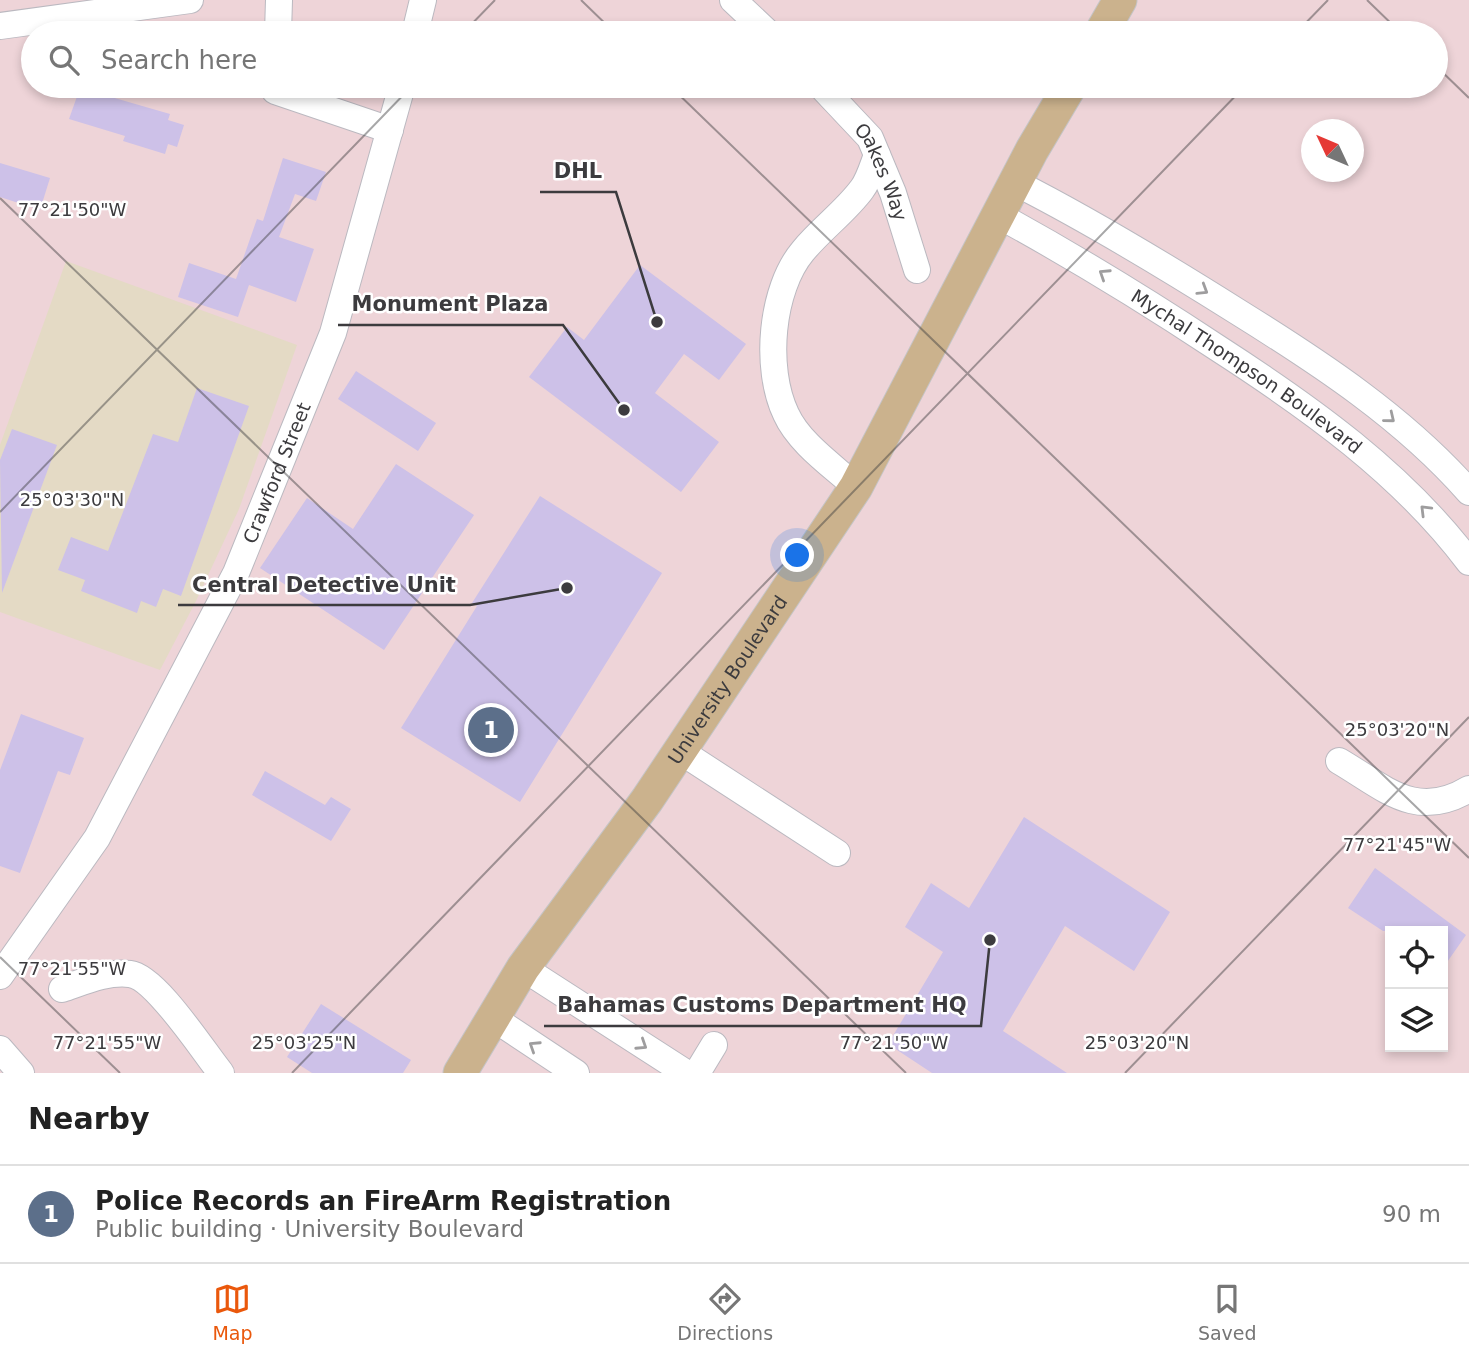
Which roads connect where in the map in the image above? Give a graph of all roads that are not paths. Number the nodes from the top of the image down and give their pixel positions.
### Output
1 (190, 0) edge
2 (279, 0) edge
3 (423, 0) edge
4 (733, 0) edge
5 (1120, 0) edge
6 (37, 21) edge
7 (278, 21) edge
8 (418, 21) edge
9 (755, 21) edge
10 (1108, 21) edge
11 (21, 23) edge
12 (0, 26) edge
13 (296, 98) edge
14 (399, 98) edge
15 (832, 98) edge
16 (1063, 98) edge
17 (390, 130) junction
18 (877, 155) junction
19 (1016, 183) junction
20 (998, 215) junction
21 (917, 270) dead end
22 (856, 487) junction
23 (1469, 492) edge
24 (1469, 562) edge
25 (680, 751) junction
26 (1339, 761) dead end
27 (1469, 789) edge
28 (837, 853) dead end
29 (523, 968) junction
30 (0, 976) edge
31 (61, 989) dead end
32 (493, 1018) junction
33 (714, 1045) dead end
34 (0, 1049) edge
35 (21, 1073) edge
36 (220, 1073) edge
37 (460, 1073) edge
38 (576, 1073) edge
39 (686, 1073) edge
40 (696, 1073) edge

1 - 6 street
2 - 7 street
3 - 8 street
4 - 9 street
5 - 10 main road
11 - 12 street
13 - 17 street
14 - 17 street, Crawford Street
15 - 18 street, Oakes Way
16 - 19 main road, University Boulevard
17 - 30 street, Crawford Street
18 - 21 street, Oakes Way
18 - 22 street
19 - 20 main road, University Boulevard
19 -> 23 street
20 - 22 main road, University Boulevard
24 -> 20 street, Mychal Thompson Boulevard
22 - 25 main road, University Boulevard
25 - 28 street
25 - 29 main road, University Boulevard
26 - 27 street
29 - 32 main road, University Boulevard
29 -> 39 street
31 - 36 street
32 - 37 main road, University Boulevard
38 -> 32 street
33 - 40 street
34 - 35 street

